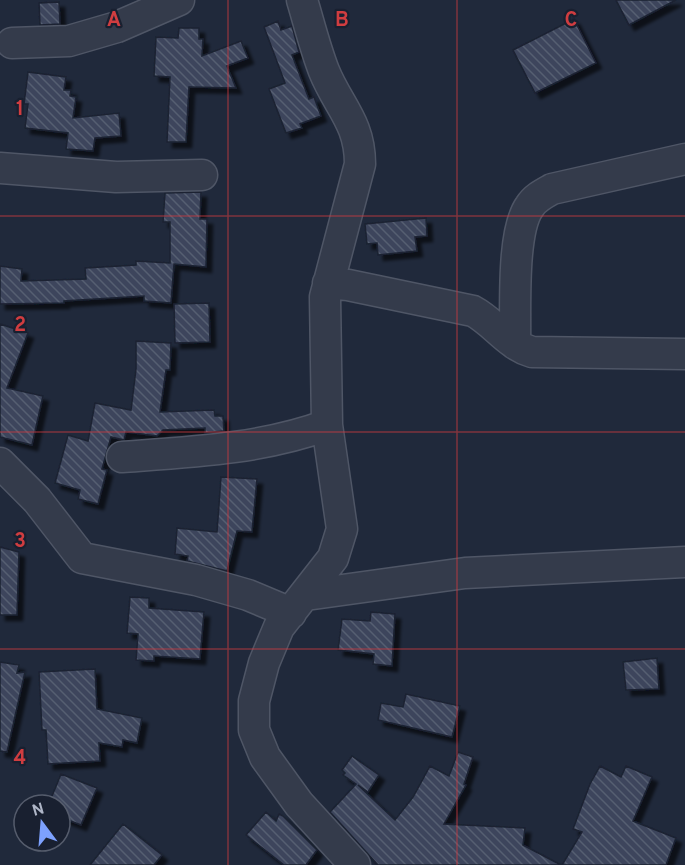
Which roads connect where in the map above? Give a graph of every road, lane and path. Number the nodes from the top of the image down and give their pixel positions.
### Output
1 (180, 0) edge
2 (302, 0) edge
3 (12, 43) dead end
4 (685, 159) edge
5 (0, 168) edge
6 (202, 175) dead end
7 (328, 283) junction
8 (515, 344) junction
9 (685, 354) edge
10 (327, 425) junction
11 (122, 457) dead end
12 (0, 462) edge
13 (685, 562) edge
14 (299, 604) junction
15 (355, 865) edge

1 - 3 street
2 - 7 street
4 - 8 street
5 - 6 street
7 - 8 street
7 - 10 street
8 - 9 street
10 - 11 street
10 - 14 street
12 - 14 street
13 - 14 street
14 - 15 street

